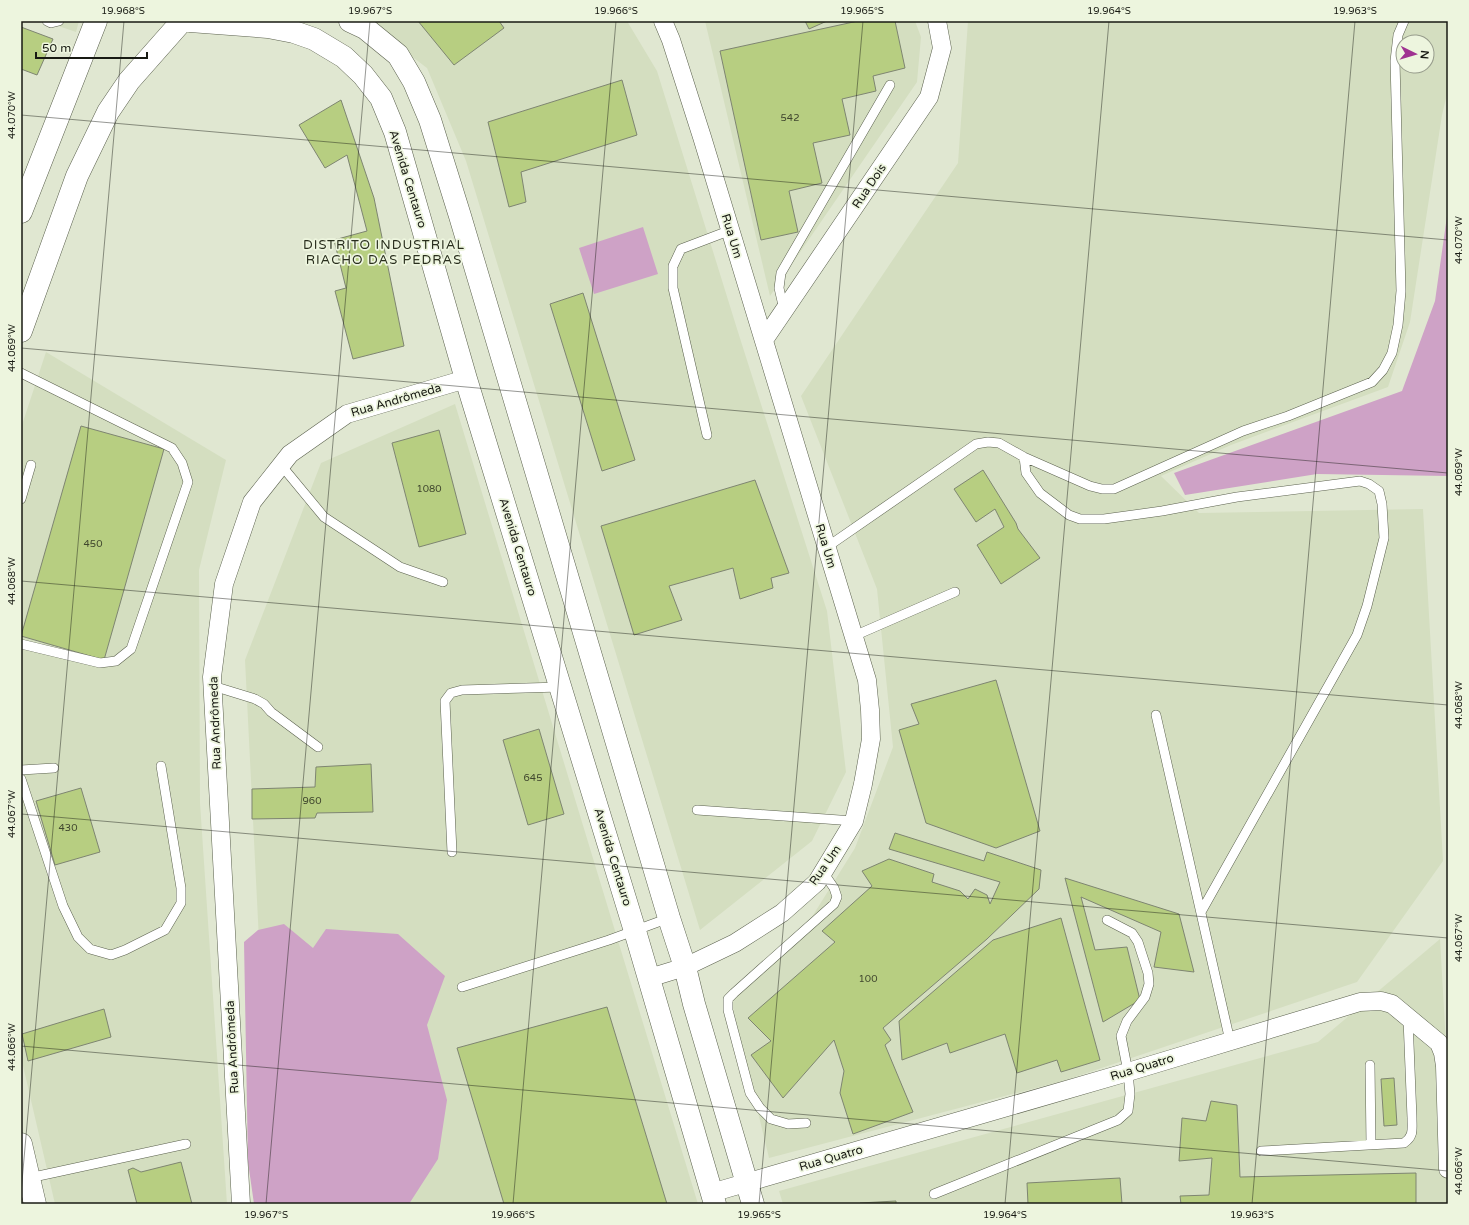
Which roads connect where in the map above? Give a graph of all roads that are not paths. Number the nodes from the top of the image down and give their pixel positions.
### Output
1 (47, 21) edge
2 (58, 21) edge
3 (96, 21) edge
4 (182, 21) edge
5 (190, 21) edge
6 (350, 21) edge
7 (663, 21) edge
8 (937, 21) edge
9 (1404, 21) edge
10 (890, 85) dead end
11 (21, 212) edge
12 (731, 230) junction
13 (784, 311) junction
14 (21, 331) edge
15 (764, 340) junction
16 (21, 373) edge
17 (466, 379) junction
18 (707, 435) dead end
19 (1024, 457) junction
20 (31, 466) dead end
21 (281, 466) junction
22 (21, 499) edge
23 (827, 547) junction
24 (443, 582) dead end
25 (955, 592) dead end
26 (854, 636) junction
27 (21, 644) edge
28 (213, 686) junction
29 (561, 687) junction
30 (1156, 715) dead end
31 (318, 747) dead end
32 (161, 766) dead end
33 (54, 768) dead end
34 (21, 770) edge
35 (21, 779) edge
36 (697, 810) dead end
37 (854, 821) junction
38 (452, 852) dead end
39 (823, 872) junction
40 (1201, 912) junction
41 (669, 918) junction
42 (1107, 920) dead end
43 (635, 931) junction
44 (685, 967) junction
45 (649, 978) junction
46 (462, 987) dead end
47 (1408, 1017) junction
48 (1230, 1041) junction
49 (1370, 1065) dead end
50 (1128, 1072) junction
51 (806, 1123) dead end
52 (21, 1144) edge
53 (186, 1144) dead end
54 (1371, 1145) junction
55 (1261, 1151) dead end
56 (1448, 1170) edge
57 (29, 1178) junction
58 (747, 1183) junction
59 (934, 1194) dead end
60 (713, 1198) edge
61 (35, 1204) edge
62 (241, 1204) edge
63 (753, 1204) edge

1 - 2 lane
3 - 11 street
4 - 14 street
5 - 17 street, Avenida Centauro
6 - 41 street
7 - 12 street, Rua Um
8 - 13 street, Rua Dois
9 - 19 lane
10 - 13 lane
12 - 15 street, Rua Um
12 - 18 lane
13 - 15 street, Rua Dois
15 - 23 street, Rua Um
16 - 27 lane
17 - 21 street, Rua Andrômeda
17 - 29 street, Avenida Centauro
19 - 23 lane
19 - 40 lane
20 - 22 lane
21 - 24 lane
21 - 28 street, Rua Andrômeda
23 - 26 street, Rua Um
25 - 26 lane
26 - 37 street, Rua Um
28 - 31 lane
28 - 62 street, Rua Andrômeda
29 - 38 lane
29 - 43 street, Avenida Centauro
30 - 40 lane
32 - 35 lane
33 - 34 lane
36 - 37 lane
37 - 39 street, Rua Um
39 - 44 street, Rua Um
39 - 51 lane
40 - 48 lane
41 - 43 lane
41 - 44 street
42 - 50 lane
43 - 45 street, Avenida Centauro
43 - 46 lane
44 - 45 street, Rua Um
44 - 58 street
45 - 60 street, Avenida Centauro
47 - 48 street, Rua Quatro
47 - 54 lane
47 - 56 street, Rua Quatro
48 - 50 street, Rua Quatro
49 - 54 lane
50 - 58 street, Rua Quatro
50 - 59 lane
52 - 57 street
53 - 57 lane
54 - 55 lane
57 - 61 street
58 - 60 street, Rua Quatro
58 - 63 street

